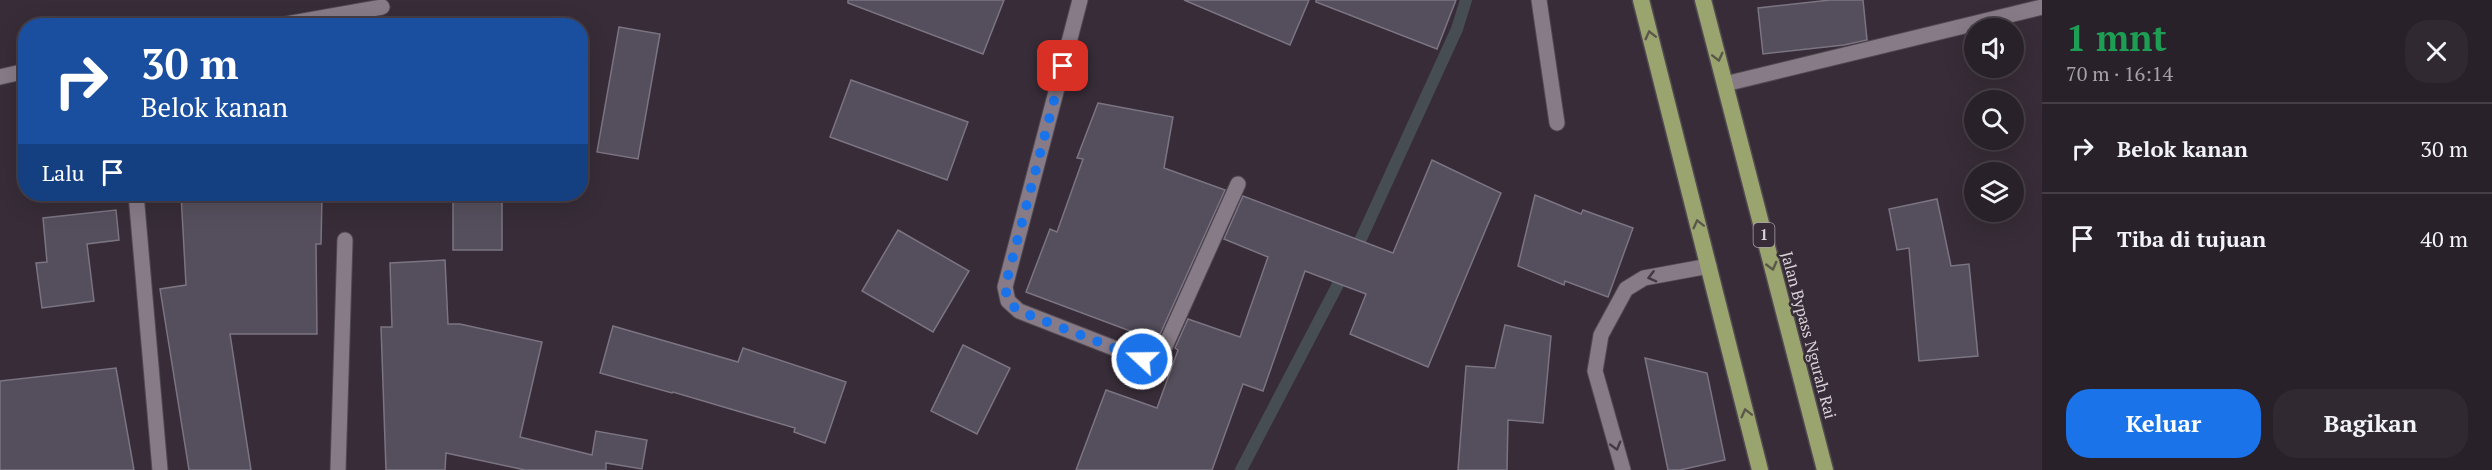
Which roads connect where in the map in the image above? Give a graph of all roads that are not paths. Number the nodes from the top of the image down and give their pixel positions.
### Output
1 (1080, 0) edge
2 (1539, 0) edge
3 (1641, 0) edge
4 (1703, 0) edge
5 (382, 7) dead end
6 (2042, 7) edge
7 (320, 18) edge
8 (18, 73) edge
9 (0, 77) edge
10 (1725, 84) junction
11 (1557, 123) dead end
12 (1238, 183) dead end
13 (137, 201) edge
14 (345, 240) dead end
15 (1709, 266) junction
16 (160, 470) edge
17 (338, 470) edge
18 (1623, 470) edge
19 (1760, 470) edge
20 (1825, 470) edge

1 - 12 street
2 - 11 street
15 -> 3 highway
4 -> 10 highway, Jalan Bypass Ngurah Rai / 1
5 - 7 street
6 - 10 street
8 - 9 street
10 -> 20 highway, Jalan Bypass Ngurah Rai / 1
13 - 16 street
14 - 17 street
15 -> 18 street
19 -> 15 highway

